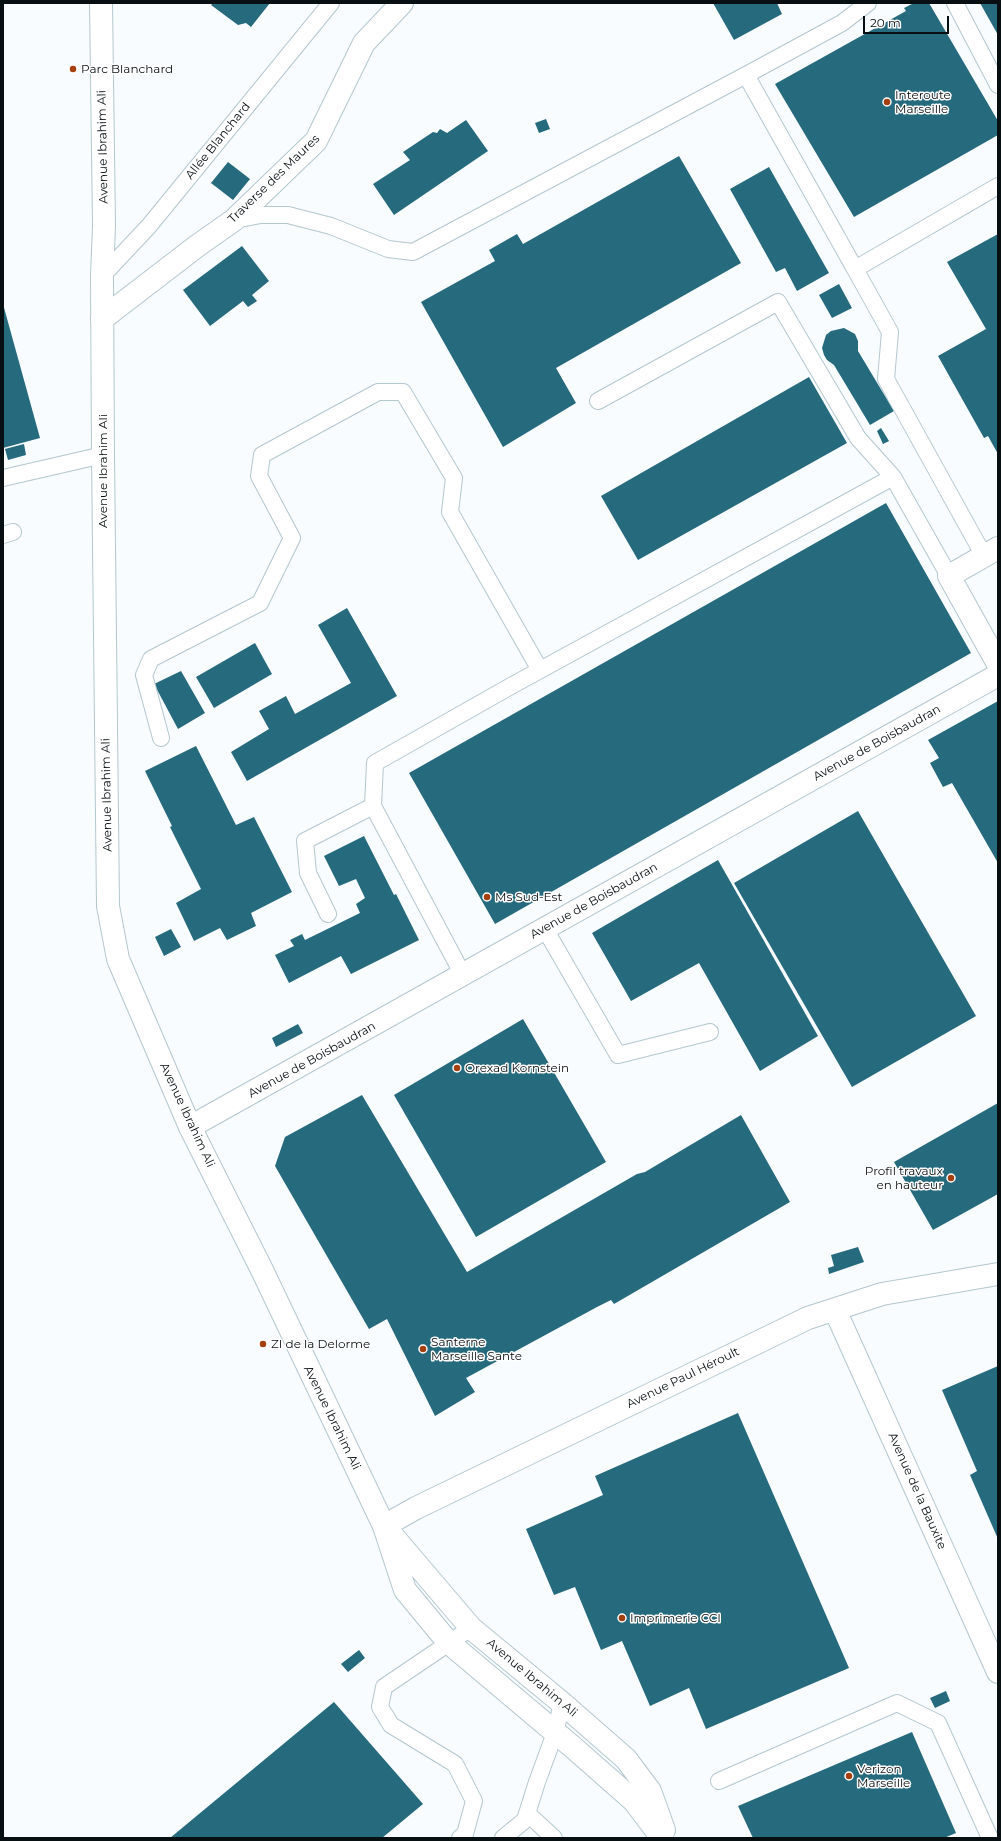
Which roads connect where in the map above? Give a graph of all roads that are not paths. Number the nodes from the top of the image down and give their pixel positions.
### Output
1 (101, 3) edge
2 (331, 3) edge
3 (402, 3) edge
4 (868, 3) edge
5 (955, 3) edge
6 (746, 75) junction
7 (998, 85) edge
8 (998, 186) edge
9 (234, 220) junction
10 (855, 269) junction
11 (102, 276) junction
12 (102, 318) junction
13 (598, 401) dead end
14 (103, 455) junction
15 (894, 477) junction
16 (3, 478) edge
17 (991, 552) edge
18 (949, 576) junction
19 (998, 664) edge
20 (540, 670) junction
21 (998, 675) edge
22 (161, 738) dead end
23 (373, 806) junction
24 (328, 914) dead end
25 (545, 929) junction
26 (463, 975) junction
27 (710, 1032) dead end
28 (190, 1127) junction
29 (998, 1274) edge
30 (835, 1310) junction
31 (384, 1526) junction
32 (471, 1628) junction
33 (448, 1642) junction
34 (998, 1672) edge
35 (562, 1703) junction
36 (555, 1733) junction
37 (719, 1782) dead end
38 (527, 1812) junction
39 (460, 1838) edge
40 (503, 1838) edge
41 (554, 1838) edge
42 (662, 1838) edge
43 (666, 1838) edge
44 (990, 1838) edge

1 - 11 street, Avenue Ibrahim Ali
2 - 11 lane, Allée Blanchard
3 - 9 street, Traverse des Maures
4 - 6 lane
5 - 7 lane
6 - 9 lane
6 - 10 lane
8 - 10 lane
9 - 12 street, Traverse des Maures
10 - 17 lane
11 - 12 street, Avenue Ibrahim Ali
12 - 14 street, Avenue Ibrahim Ali
13 - 15 lane
14 - 16 lane
14 - 28 street, Avenue Ibrahim Ali
15 - 18 lane
15 - 20 lane
17 - 18 street
18 - 19 street
20 - 22 lane
20 - 23 lane
21 - 25 street, Avenue de Boisbaudran
23 - 24 lane
23 - 26 lane
25 - 26 street, Avenue de Boisbaudran
25 - 27 lane
26 - 28 street, Avenue de Boisbaudran
28 - 31 street, Avenue Ibrahim Ali
29 - 30 street, Avenue Paul Héroult
30 - 31 street, Avenue Paul Héroult
30 - 34 street, Avenue de la Bauxite
31 - 32 street, Avenue Ibrahim Ali
31 - 33 street, Avenue Ibrahim Ali
32 - 33 lane
32 - 35 street, Avenue Ibrahim Ali
33 - 36 street, Avenue Ibrahim Ali
33 - 39 lane
35 - 36 lane
35 - 43 street, Avenue Ibrahim Ali
36 - 38 lane
36 - 42 street, Avenue Ibrahim Ali
37 - 44 lane
38 - 40 lane
38 - 41 lane

